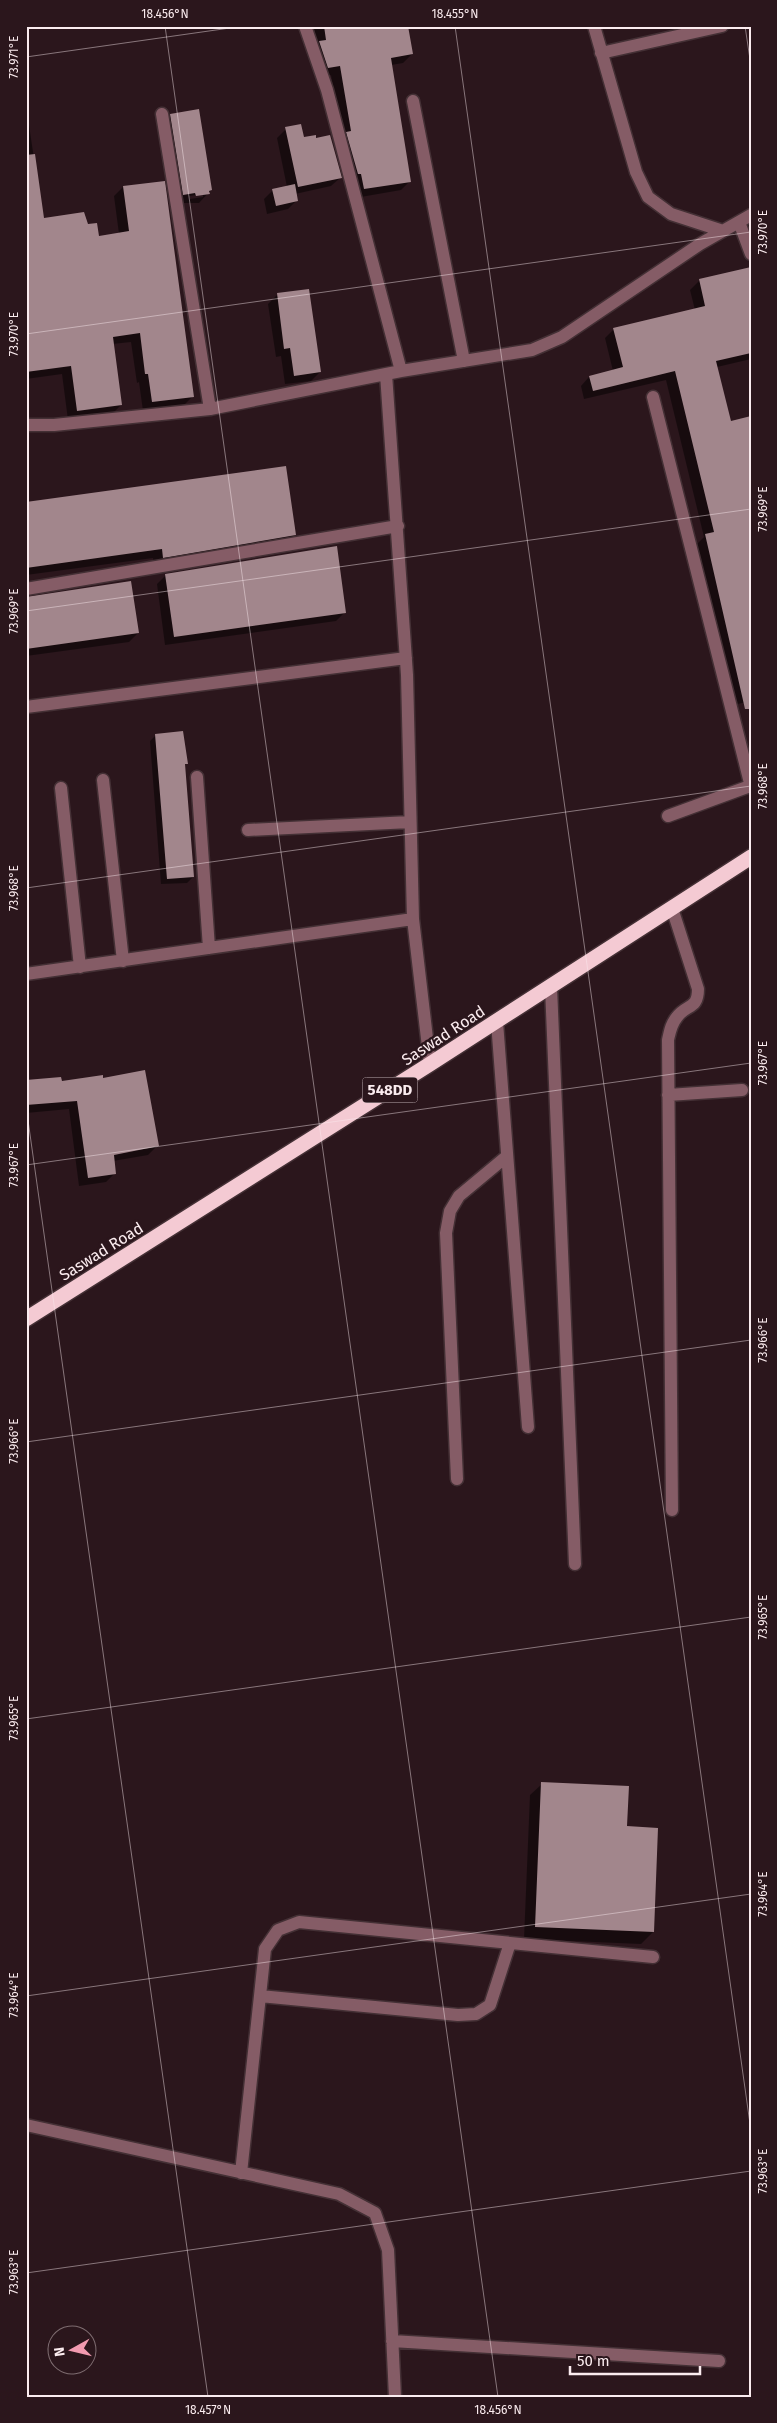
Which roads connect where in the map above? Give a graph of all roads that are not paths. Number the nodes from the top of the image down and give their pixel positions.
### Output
1 (305, 26) edge
2 (594, 26) edge
3 (722, 26) edge
4 (601, 52) junction
5 (413, 101) dead end
6 (162, 114) dead end
7 (751, 215) edge
8 (739, 222) junction
9 (723, 231) junction
10 (751, 254) edge
11 (464, 361) junction
12 (401, 372) junction
13 (386, 374) junction
14 (653, 397) dead end
15 (210, 409) junction
16 (26, 425) edge
17 (398, 526) junction
18 (26, 589) edge
19 (406, 658) junction
20 (26, 707) edge
21 (197, 777) dead end
22 (103, 780) dead end
23 (751, 787) edge
24 (60, 788) dead end
25 (668, 816) dead end
26 (410, 822) junction
27 (248, 830) dead end
28 (751, 857) edge
29 (672, 908) junction
30 (413, 919) junction
31 (209, 948) junction
32 (122, 961) junction
33 (80, 967) junction
34 (26, 974) edge
35 (551, 986) junction
36 (497, 1022) junction
37 (430, 1064) junction
38 (742, 1090) dead end
39 (668, 1095) junction
40 (507, 1156) junction
41 (26, 1319) edge
42 (528, 1426) dead end
43 (457, 1479) dead end
44 (672, 1510) dead end
45 (575, 1564) dead end
46 (510, 1943) junction
47 (653, 1957) dead end
48 (260, 1996) junction
49 (26, 2125) edge
50 (242, 2172) junction
51 (392, 2341) junction
52 (719, 2361) dead end
53 (395, 2397) edge

1 - 12 street
2 - 4 street
3 - 4 street
4 - 9 street
5 - 11 street
6 - 15 street
7 - 8 street
8 - 9 street
8 - 10 street
9 - 11 street
11 - 12 street
12 - 13 street
13 - 15 street
13 - 17 street
14 - 23 street
15 - 16 street
17 - 18 street
17 - 19 street
19 - 20 street
19 - 26 street
21 - 31 street
22 - 32 street
23 - 25 street
24 - 33 street
26 - 27 street
26 - 30 street
28 - 29 highway, Saswad Road / 548DD
29 - 35 highway, Saswad Road / 548DD
29 - 39 street
30 - 31 street
30 - 37 street
31 - 32 street
32 - 33 street
33 - 34 street
35 - 36 highway, Saswad Road / 548DD
35 - 45 street
36 - 37 highway, Saswad Road / 548DD
36 - 40 street
37 - 41 highway, Saswad Road / 548DD
38 - 39 street
39 - 44 street
40 - 42 street
40 - 43 street
46 - 47 street
46 - 48 street
46 - 48 street
48 - 50 street
49 - 50 street
50 - 51 street
51 - 52 street
51 - 53 street

